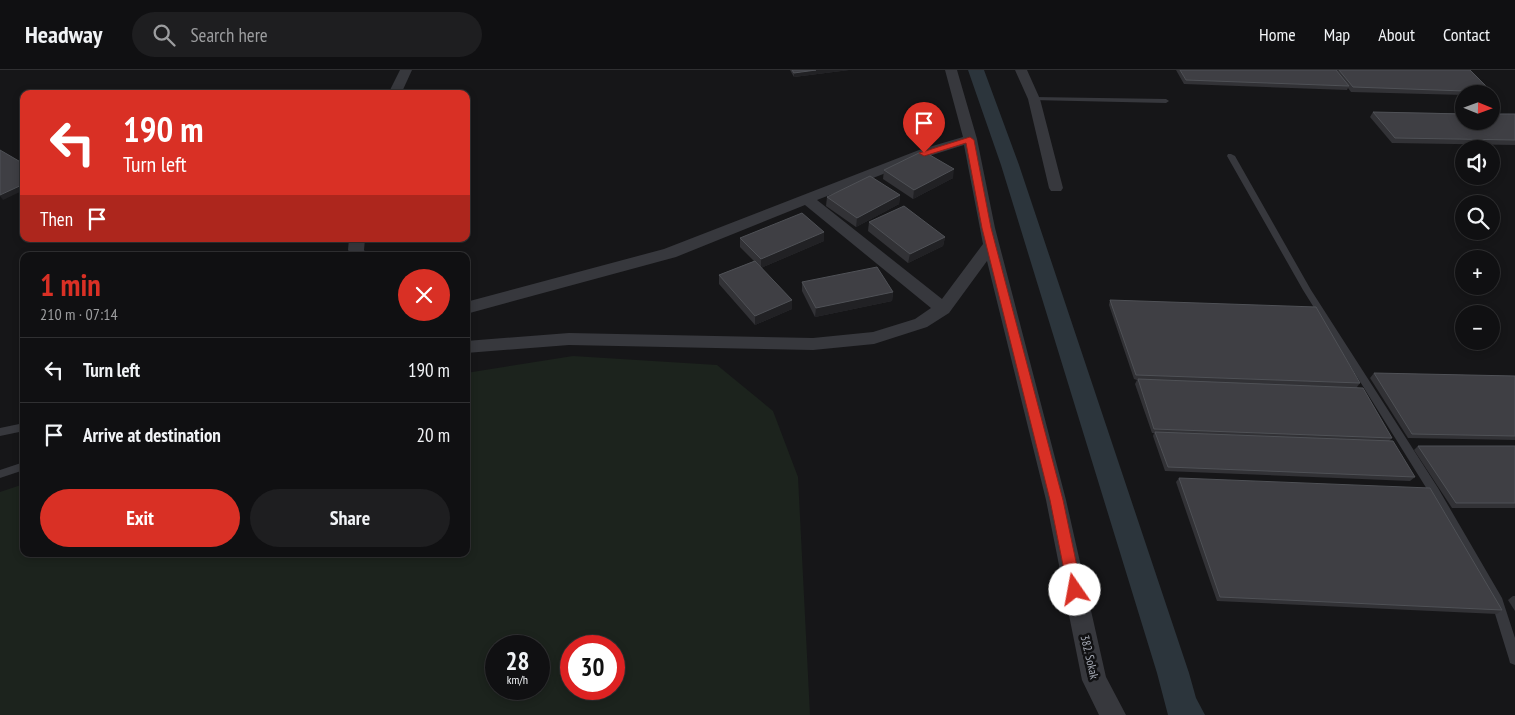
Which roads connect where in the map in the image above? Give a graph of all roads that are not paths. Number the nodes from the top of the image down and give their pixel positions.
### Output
1 (406, 70) edge
2 (952, 70) edge
3 (1021, 70) edge
4 (396, 90) edge
5 (1034, 99) junction
6 (1166, 101) dead end
7 (970, 140) junction
8 (1231, 156) dead end
9 (1056, 188) dead end
10 (806, 200) junction
11 (991, 244) junction
12 (470, 307) edge
13 (943, 309) junction
14 (470, 347) edge
15 (20, 428) edge
16 (0, 432) edge
17 (20, 467) edge
18 (0, 474) edge
19 (1515, 658) edge
20 (1113, 715) edge

1 - 4 street
2 - 7 street, 382. Sokak
3 - 5 street
5 - 6 lane
5 - 9 street
7 - 10 street
7 - 11 street, 382. Sokak
8 - 19 lane
10 - 12 street
10 - 13 street
11 - 13 street
11 - 20 street, 382. Sokak
13 - 14 street
15 - 16 lane
17 - 18 lane

